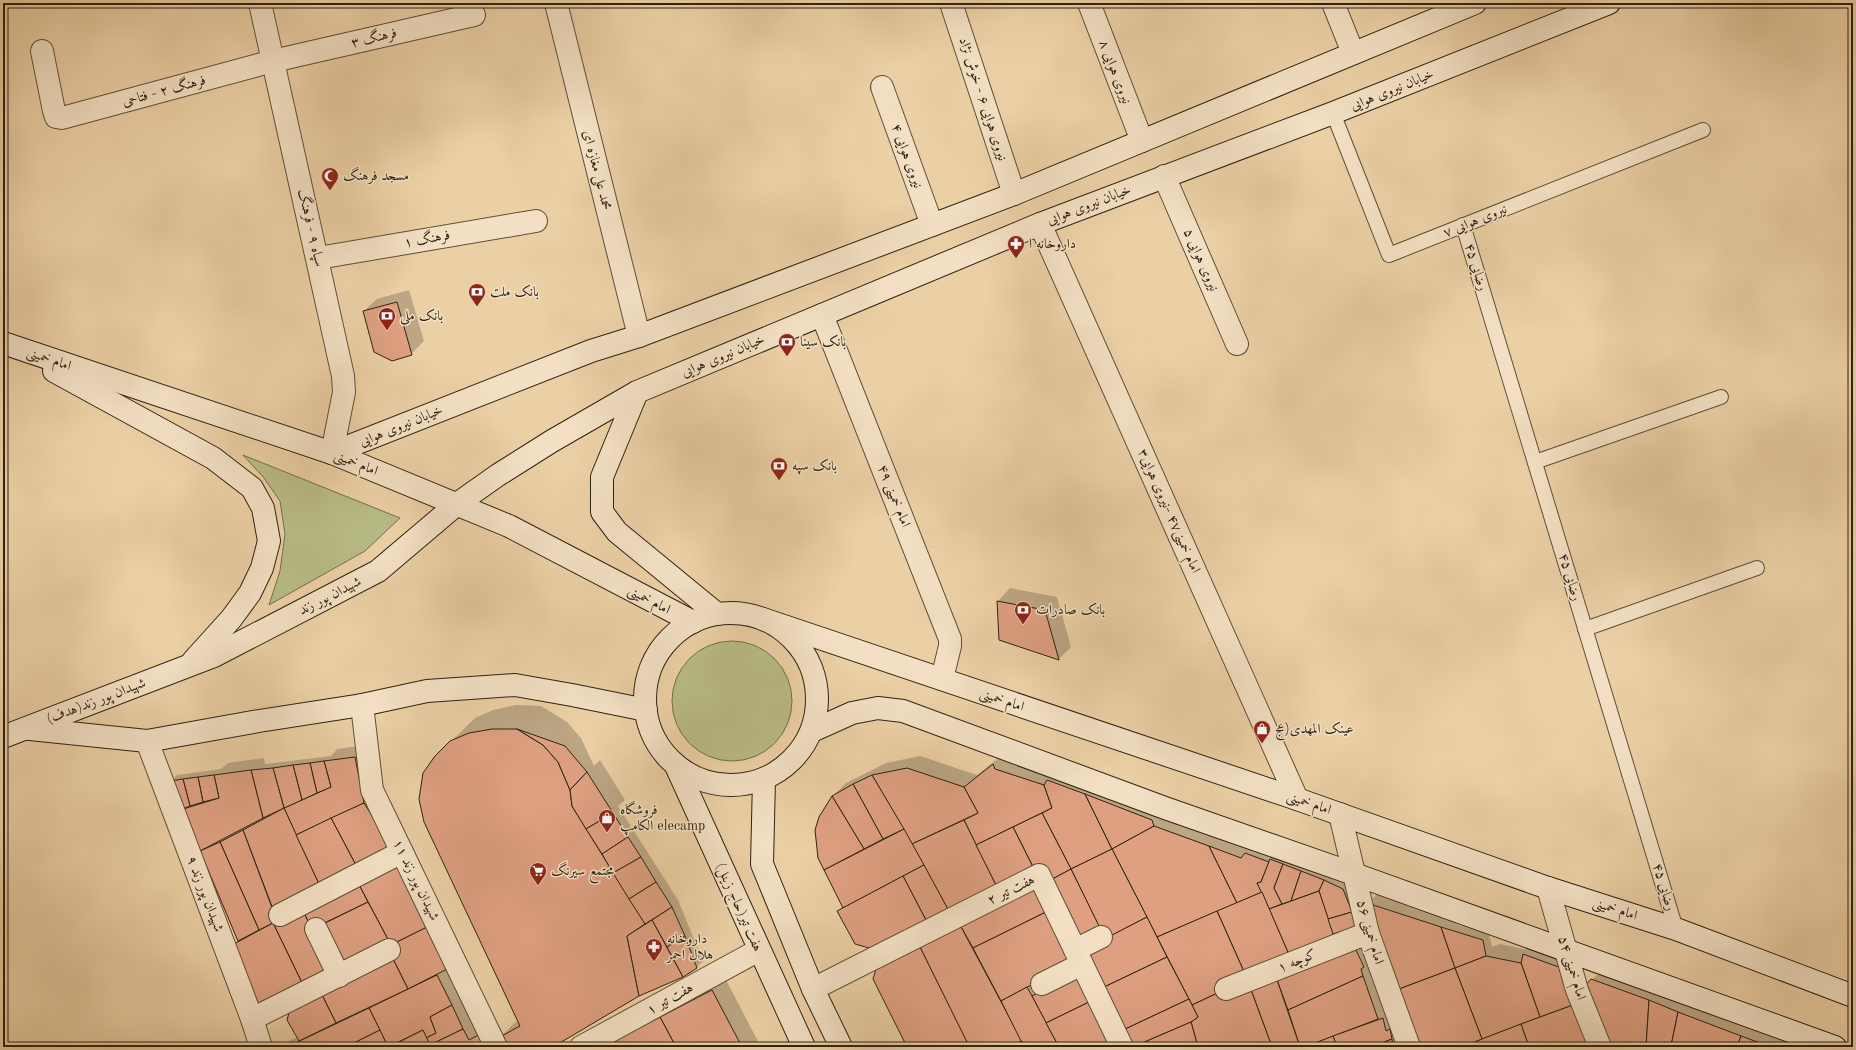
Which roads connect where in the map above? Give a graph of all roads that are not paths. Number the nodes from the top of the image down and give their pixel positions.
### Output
1 (260, 3) edge
2 (556, 3) edge
3 (951, 3) edge
4 (1089, 3) edge
5 (1333, 3) edge
6 (1475, 3) edge
7 (1609, 3) edge
8 (474, 15) dead end
9 (42, 51) dead end
10 (1353, 53) junction
11 (273, 61) junction
12 (882, 87) dead end
13 (1333, 113) junction
14 (1703, 130) dead end
15 (1142, 141) junction
16 (1164, 176) junction
17 (1014, 194) junction
18 (536, 221) dead end
19 (1040, 224) junction
20 (932, 225) junction
21 (1463, 225) junction
22 (318, 258) junction
23 (822, 315) junction
24 (640, 336) junction
25 (4, 343) edge
26 (1237, 344) dead end
27 (637, 392) junction
28 (1721, 397) dead end
29 (332, 453) junction
30 (1534, 462) junction
31 (457, 504) junction
32 (1757, 568) dead end
33 (717, 614) junction
34 (763, 619) junction
35 (692, 622) junction
36 (1585, 629) junction
37 (190, 665) junction
38 (942, 679) junction
39 (362, 705) junction
40 (646, 710) junction
41 (24, 729) junction
42 (812, 731) junction
43 (3, 737) edge
44 (147, 741) junction
45 (676, 766) junction
46 (764, 779) junction
47 (1297, 799) junction
48 (1340, 814) junction
49 (402, 852) junction
50 (1354, 874) junction
51 (1548, 888) junction
52 (280, 915) dead end
53 (316, 929) dead end
54 (1676, 929) junction
55 (1368, 933) junction
56 (1101, 937) dead end
57 (1566, 949) junction
58 (389, 950) dead end
59 (759, 950) junction
60 (1079, 957) junction
61 (339, 976) junction
62 (1042, 984) dead end
63 (813, 989) junction
64 (1226, 989) dead end
65 (1853, 996) edge
66 (252, 1019) junction
67 (261, 1047) edge
68 (496, 1047) edge
69 (581, 1047) edge
70 (804, 1047) edge
71 (841, 1047) edge
72 (1122, 1047) edge
73 (1409, 1047) edge
74 (1600, 1047) edge
75 (1835, 1047) edge

1 - 11 main road, سپاه ۹ - فرهنگ
2 - 24 main road, محمد علی مغازه ای
3 - 17 main road, نیروی هوایی ۶ - خوش نژاد
4 - 15 main road, نیروی هوایی ۸
5 - 10 main road
6 - 10 main road, خیابان نیروی هوایی
7 - 13 main road, خیابان نیروی هوایی
8 - 11 main road, فرهنگ ۳
9 - 11 main road, فرهنگ ۲ - فتاحی
10 - 15 main road, خیابان نیروی هوایی
11 - 22 main road, سپاه ۹ - فرهنگ
12 - 20 main road, نیروی هوایی ۴
13 - 16 main road, خیابان نیروی هوایی
13 - 21 lane, نیروی هوایی ۷
14 - 21 lane, نیروی هوایی ۷
15 - 17 main road, خیابان نیروی هوایی
16 - 19 main road, خیابان نیروی هوایی
16 - 26 main road, نیروی هوایی ۵
17 - 20 main road, خیابان نیروی هوایی
18 - 22 main road, فرهنگ ۱
19 - 23 main road, خیابان نیروی هوایی
19 - 47 main road, امام خمینی۴۷ -نیروی هوایی۳
20 - 24 main road, خیابان نیروی هوایی
21 - 30 lane, رضایی ۴۵
22 - 29 main road, سپاه ۹ - فرهنگ
23 - 27 main road, خیابان نیروی هوایی
23 - 38 main road, امام خمینی ۴۹
24 - 29 main road, خیابان نیروی هوایی
25 - 29 main road, امام خمینی
25 - 37 main road
27 - 31 main road, خیابان نیروی هوایی
27 - 33 main road
28 - 30 lane
29 - 31 main road, امام خمینی
30 - 36 lane, رضایی ۴۵
31 - 35 main road, امام خمینی
31 - 37 main road, شهیدان پور زند
32 - 36 lane
33 - 34 main road
33 - 35 main road
34 - 38 main road, امام خمینی
34 - 42 main road
35 - 40 main road
36 - 54 lane, رضایی ۴۵
37 - 41 main road, شهیدان پور زند(هدف)
38 - 47 main road, امام خمینی
39 - 40 main road
39 - 44 main road
39 - 49 main road, شهیدان پور زند ۱۱
40 - 45 main road
41 - 43 main road, شهیدان پور زند(هدف)
41 - 44 main road
42 - 46 main road
42 - 50 main road
44 - 66 main road, شهیدان پور زند ۹
45 - 46 main road
45 - 59 main road, هفت تیر(حاج زینل)
46 - 63 main road
47 - 48 main road, امام خمینی
48 - 50 main road, امام خمینی ۵۶
48 - 51 main road, امام خمینی
49 - 52 main road
49 - 68 main road, شهیدان پور زند ۱۱
50 - 55 main road, امام خمینی ۵۶
50 - 57 main road
51 - 54 main road, امام خمینی
51 - 57 main road, امام خمینی ۵۴
53 - 61 main road
54 - 65 main road, امام خمینی
55 - 64 main road, کوچه ۱
55 - 73 main road, امام خمینی ۵۶
56 - 60 main road
57 - 74 main road, امام خمینی ۵۴
57 - 75 main road
58 - 61 main road
59 - 69 main road, هفت تیر ۱
59 - 70 main road, هفت تیر(حاج زینل)
60 - 62 main road
60 - 63 main road, هفت تیر ۲
60 - 72 main road, هفت تیر ۲
61 - 66 main road
63 - 71 main road
66 - 67 main road, شهیدان پور زند ۹

